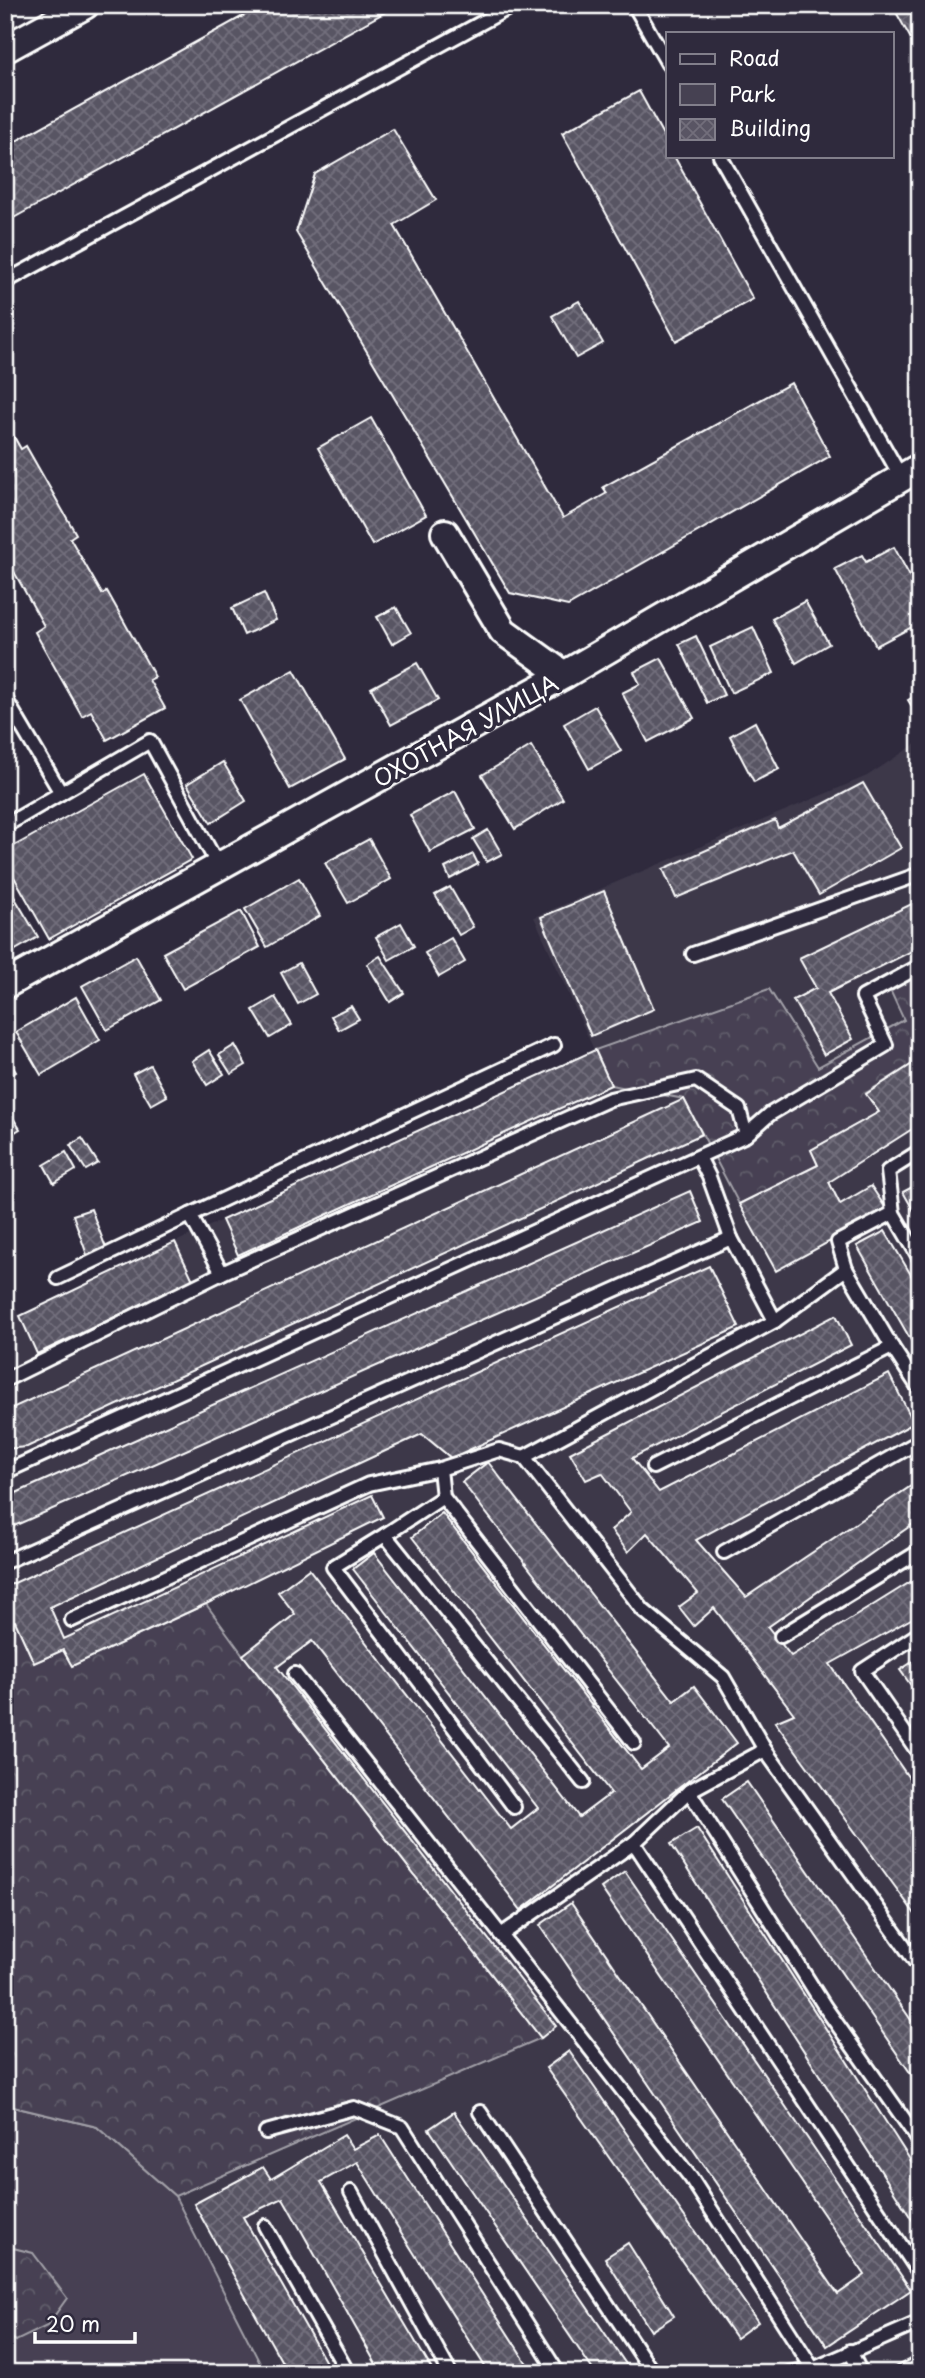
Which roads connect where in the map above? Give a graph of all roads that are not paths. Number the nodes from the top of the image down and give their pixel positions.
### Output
1 (85, 5) edge
2 (514, 5) edge
3 (634, 5) edge
4 (5, 49) edge
5 (666, 61) edge
6 (721, 158) edge
7 (5, 275) edge
8 (910, 472) edge
9 (445, 533) dead end
10 (564, 674) junction
11 (5, 698) edge
12 (61, 793) junction
13 (5, 823) edge
14 (219, 867) junction
15 (920, 874) edge
16 (693, 954) dead end
17 (920, 965) edge
18 (5, 985) edge
19 (554, 1045) dead end
20 (746, 1135) junction
21 (920, 1151) edge
22 (699, 1157) junction
23 (892, 1213) junction
24 (190, 1216) junction
25 (731, 1238) junction
26 (920, 1259) edge
27 (846, 1269) junction
28 (222, 1273) junction
29 (58, 1278) dead end
30 (775, 1321) junction
31 (892, 1347) junction
32 (5, 1380) edge
33 (920, 1390) edge
34 (920, 1441) edge
35 (524, 1457) junction
36 (653, 1466) dead end
37 (440, 1469) junction
38 (5, 1472) edge
39 (443, 1497) junction
40 (384, 1535) junction
41 (920, 1551) edge
42 (724, 1552) dead end
43 (5, 1562) edge
44 (72, 1620) dead end
45 (920, 1633) edge
46 (781, 1636) dead end
47 (295, 1674) dead end
48 (634, 1742) dead end
49 (765, 1750) junction
50 (920, 1755) edge
51 (583, 1782) dead end
52 (689, 1791) junction
53 (513, 1807) dead end
54 (634, 1843) junction
55 (501, 1935) junction
56 (920, 1968) edge
57 (480, 2112) dead end
58 (266, 2132) dead end
59 (920, 2142) edge
60 (351, 2192) dead end
61 (265, 2226) dead end
62 (920, 2274) edge
63 (920, 2322) edge
64 (850, 2351) junction
65 (814, 2369) junction
66 (348, 2373) edge
67 (450, 2373) edge
68 (558, 2373) edge
69 (653, 2373) edge
70 (789, 2373) edge
71 (860, 2373) edge

1 - 4 street
2 - 7 lane
3 - 5 lane
6 - 8 lane
8 - 10 street, ОХОТНАЯ УЛИЦА
9 - 10 street
10 - 14 street, ОХОТНАЯ УЛИЦА
11 - 12 lane
12 - 13 lane
12 - 14 lane
14 - 18 street, ОХОТНАЯ УЛИЦА
15 - 16 lane
17 - 20 lane
19 - 24 lane
20 - 22 lane
20 - 28 lane
21 - 23 lane
22 - 25 lane
22 - 38 lane
23 - 26 lane
23 - 27 lane
24 - 28 lane
24 - 29 lane
25 - 30 lane
25 - 43 lane
27 - 30 lane
27 - 31 lane
28 - 32 lane
30 - 35 lane
31 - 33 lane
31 - 36 lane
34 - 42 lane
35 - 37 lane
35 - 49 lane
37 - 39 lane
37 - 44 lane
39 - 40 lane
39 - 48 lane
40 - 51 lane
40 - 53 lane
41 - 46 lane
45 - 50 lane
47 - 55 lane
49 - 52 lane
49 - 56 lane
52 - 54 lane
52 - 59 lane
54 - 55 lane
54 - 62 lane
55 - 65 lane
57 - 69 lane
58 - 68 lane
60 - 67 lane
61 - 66 lane
63 - 64 lane
64 - 65 lane
64 - 71 lane
65 - 70 lane

